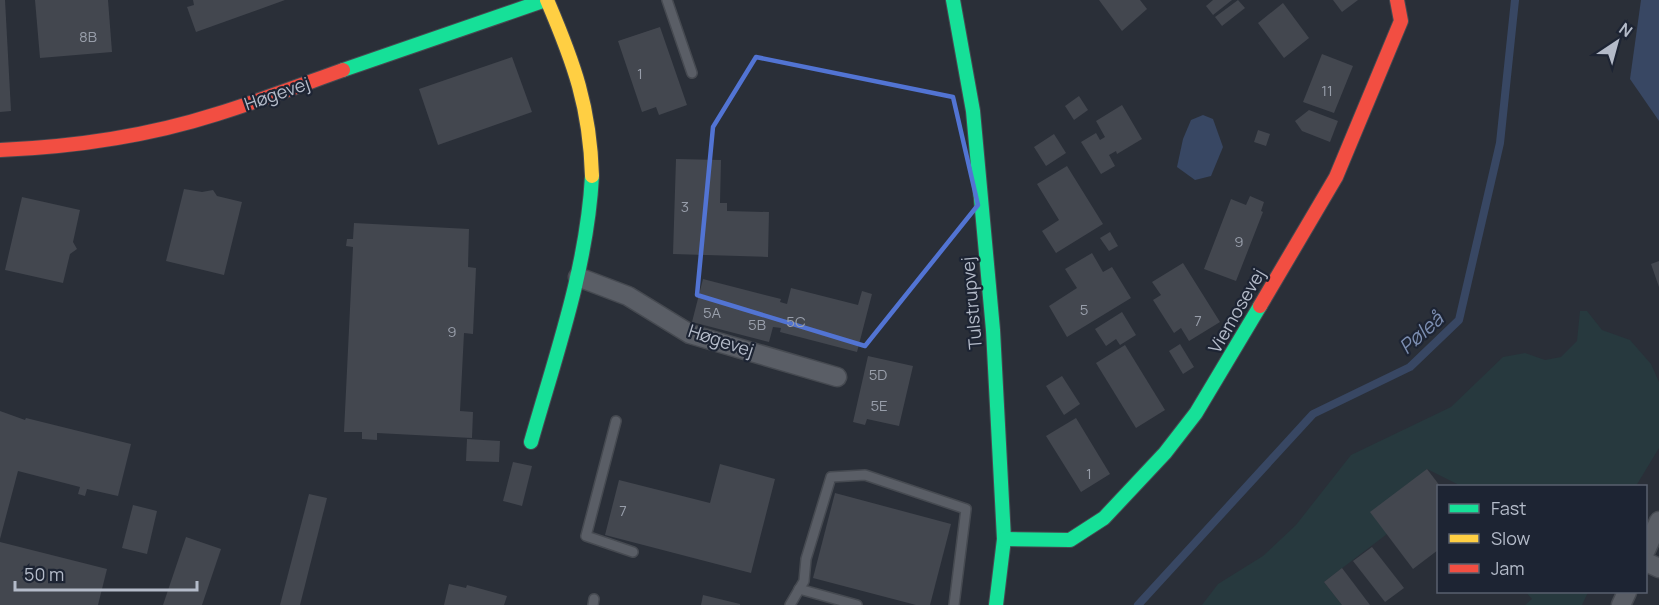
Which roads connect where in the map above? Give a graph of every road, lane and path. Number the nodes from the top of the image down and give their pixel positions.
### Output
1 (546, 0) edge
2 (667, 0) edge
3 (953, 0) edge
4 (1397, 0) edge
5 (692, 74) dead end
6 (0, 150) edge
7 (578, 277) junction
8 (837, 377) dead end
9 (616, 421) dead end
10 (531, 442) dead end
11 (1659, 521) edge
12 (1004, 539) junction
13 (1647, 548) edge
14 (633, 552) dead end
15 (799, 589) junction
16 (789, 605) edge
17 (856, 605) edge
18 (954, 605) edge
19 (996, 605) edge

1 - 6 street, Høgevej
1 - 7 street, Høgevej
2 - 5 lane
3 - 12 street, Tulstrupvej
4 - 12 street, Viemosevej
7 - 8 street, Høgevej
7 - 10 street, Høgevej
9 - 14 lane
11 - 13 street
12 - 19 street, Tulstrupvej
15 - 16 lane
15 - 17 lane
15 - 18 lane

